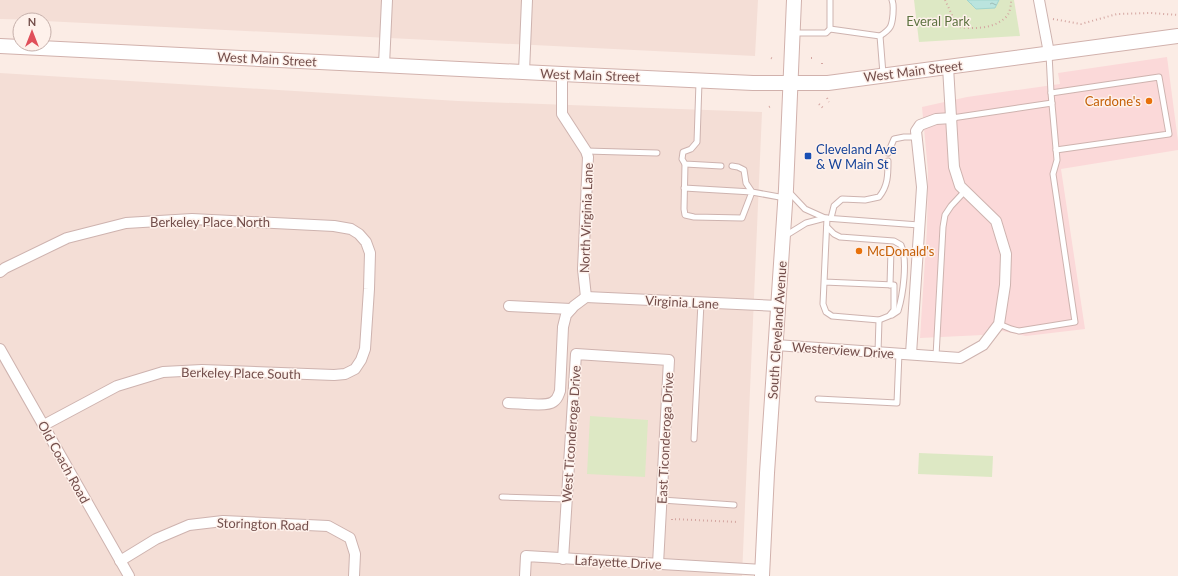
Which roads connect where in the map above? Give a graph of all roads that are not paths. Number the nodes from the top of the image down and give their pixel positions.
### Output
1 (387, 0) edge
2 (527, 0) edge
3 (794, 0) edge
4 (830, 0) edge
5 (892, 0) edge
6 (1039, 0) edge
7 (830, 29) junction
8 (792, 33) junction
9 (880, 36) junction
10 (1178, 36) edge
11 (0, 46) edge
12 (1049, 53) junction
13 (384, 66) junction
14 (948, 67) junction
15 (524, 72) junction
16 (562, 74) junction
17 (883, 75) junction
18 (699, 80) junction
19 (790, 83) junction
20 (1051, 93) junction
21 (1052, 103) junction
22 (952, 118) junction
23 (916, 137) junction
24 (1056, 150) junction
25 (586, 151) junction
26 (657, 153) dead end
27 (888, 153) dead end
28 (888, 161) dead end
29 (685, 164) junction
30 (721, 166) dead end
31 (732, 166) dead end
32 (684, 188) junction
33 (965, 191) junction
34 (752, 192) junction
35 (786, 194) junction
36 (828, 218) junction
37 (919, 225) junction
38 (827, 226) junction
39 (783, 237) junction
40 (891, 249) dead end
41 (0, 272) edge
42 (824, 282) junction
43 (890, 285) junction
44 (586, 297) junction
45 (368, 302) joint
46 (701, 303) junction
47 (509, 306) dead end
48 (778, 306) junction
49 (571, 309) junction
50 (889, 316) junction
51 (880, 320) junction
52 (999, 324) junction
53 (776, 345) junction
54 (0, 349) edge
55 (878, 352) junction
56 (899, 353) junction
57 (911, 354) junction
58 (936, 356) junction
59 (622, 357) joint
60 (818, 399) dead end
61 (508, 403) dead end
62 (44, 425) junction
63 (694, 439) dead end
64 (502, 496) dead end
65 (567, 499) junction
66 (662, 500) junction
67 (734, 505) dead end
68 (563, 559) junction
69 (120, 561) junction
70 (658, 564) junction
71 (762, 573) edge
72 (129, 576) edge
73 (354, 576) edge
74 (525, 576) edge

1 - 13 street
2 - 15 street
3 - 8 main road, South Cleveland Avenue
4 - 7 lane
5 - 9 lane
6 - 12 street
7 - 8 lane
7 - 9 lane
8 - 19 main road, South Cleveland Avenue
9 - 17 lane
10 - 12 main road, West Main Street
11 - 13 main road, West Main Street
12 - 14 main road, West Main Street
12 - 20 lane
13 - 15 main road, West Main Street
14 - 17 main road, West Main Street
14 - 22 street, Westerview Drive
15 - 16 main road, West Main Street
16 - 18 main road, West Main Street
16 - 25 street, North Virginia Lane
17 - 19 main road, West Main Street
18 - 19 main road, West Main Street
18 - 29 lane
19 - 35 main road, South Cleveland Avenue
20 - 21 lane
20 - 24 lane
21 - 22 lane
21 - 24 lane
22 - 23 street
22 - 33 street, Westerview Drive
23 - 27 lane
23 - 37 street, Westerview Drive
24 - 52 lane
25 - 26 lane
25 - 44 street, North Virginia Lane
28 - 36 lane
29 - 30 lane
29 - 32 lane
31 - 34 lane
32 - 34 lane
32 - 34 lane
33 - 52 street, Westerview Drive
33 - 58 lane
34 - 35 lane
35 - 36 lane
35 - 39 main road, South Cleveland Avenue
36 - 37 lane
36 - 38 lane
36 - 39 lane
37 - 57 street, Westerview Drive
38 - 42 lane
38 - 50 lane
39 - 48 main road, South Cleveland Avenue
40 - 43 lane
41 - 45 street, Berkeley Place North
42 - 43 lane
42 - 51 lane
43 - 50 lane
44 - 46 street, Virginia Lane
44 - 49 street
45 - 62 street, Berkeley Place South
46 - 48 street, Virginia Lane
46 - 63 lane
47 - 49 street
48 - 53 main road, South Cleveland Avenue
49 - 61 street
50 - 51 lane
51 - 55 lane
52 - 58 street, Westerview Drive
53 - 55 street, Westerview Drive
53 - 71 main road, South Cleveland Avenue
54 - 62 street, Old Coach Road
55 - 56 street, Westerview Drive
56 - 57 street, Westerview Drive
56 - 60 lane
57 - 58 street, Westerview Drive
59 - 65 street, West Ticonderoga Drive
59 - 66 street, East Ticonderoga Drive
62 - 69 street, Old Coach Road
64 - 65 lane
65 - 68 street, West Ticonderoga Drive
66 - 67 lane
66 - 70 street, East Ticonderoga Drive
68 - 70 street, Lafayette Drive
68 - 74 street, Lafayette Drive
69 - 72 street, Old Coach Road
69 - 73 street, Storington Road
70 - 71 street, Lafayette Drive

